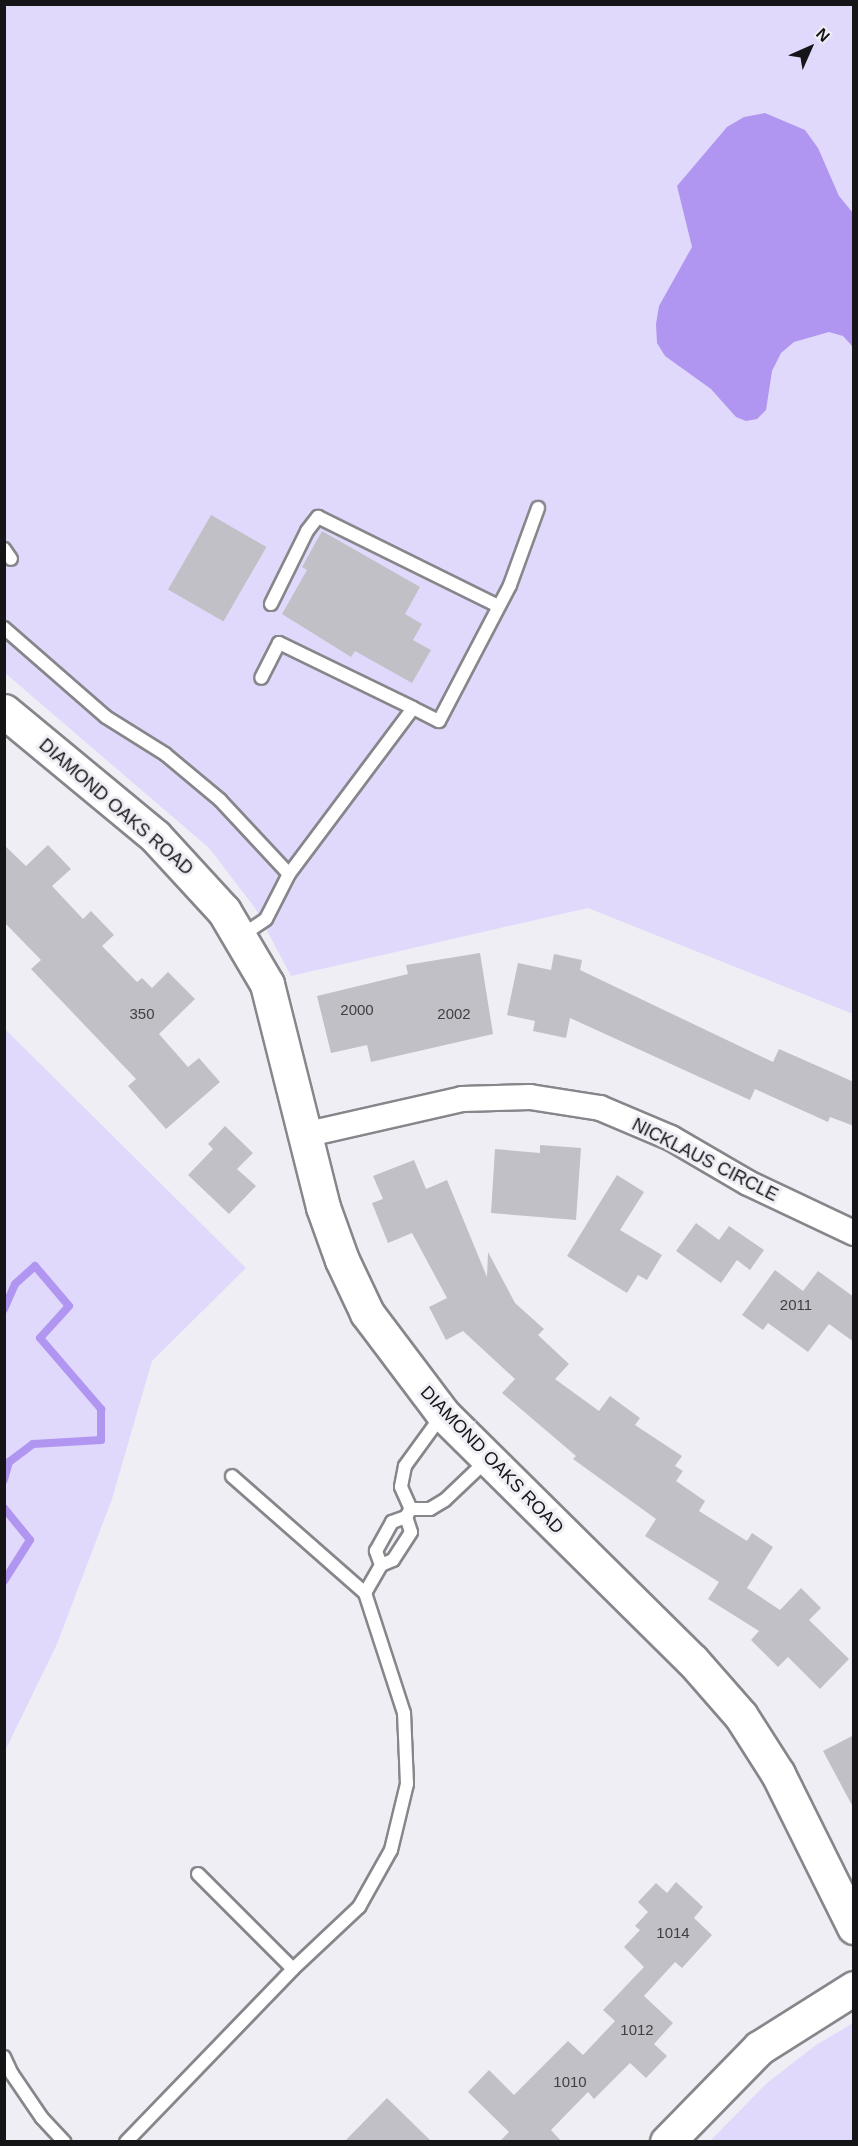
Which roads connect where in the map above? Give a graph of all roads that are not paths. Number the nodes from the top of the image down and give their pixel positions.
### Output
1 (538, 508) dead end
2 (271, 604) dead end
3 (496, 604) junction
4 (4, 628) edge
5 (261, 678) dead end
6 (413, 708) junction
7 (4, 711) edge
8 (289, 874) junction
9 (241, 936) junction
10 (304, 1135) junction
11 (854, 1233) edge
12 (443, 1414) junction
13 (488, 1459) junction
14 (232, 1476) dead end
15 (408, 1513) junction
16 (381, 1565) junction
17 (365, 1593) junction
18 (198, 1874) dead end
19 (854, 1927) edge
20 (293, 1969) junction
21 (854, 1988) edge
22 (4, 2057) edge
23 (64, 2142) edge
24 (126, 2142) edge
25 (667, 2142) edge

1 - 3 lane
2 - 3 lane
3 - 6 lane
4 - 8 lane
5 - 6 lane
6 - 8 lane
7 - 9 street, DIAMOND OAKS ROAD
8 - 9 lane
9 - 10 street, DIAMOND OAKS ROAD
10 - 11 street, NICKLAUS CIRCLE
10 - 12 street, DIAMOND OAKS ROAD
12 - 13 street, DIAMOND OAKS ROAD
12 - 15 lane
13 - 15 lane
13 - 19 street, DIAMOND OAKS ROAD
14 - 17 lane
15 - 16 lane
15 - 16 lane
16 - 17 lane
17 - 20 lane
18 - 20 lane
20 - 24 lane
21 - 25 street
22 - 23 lane

